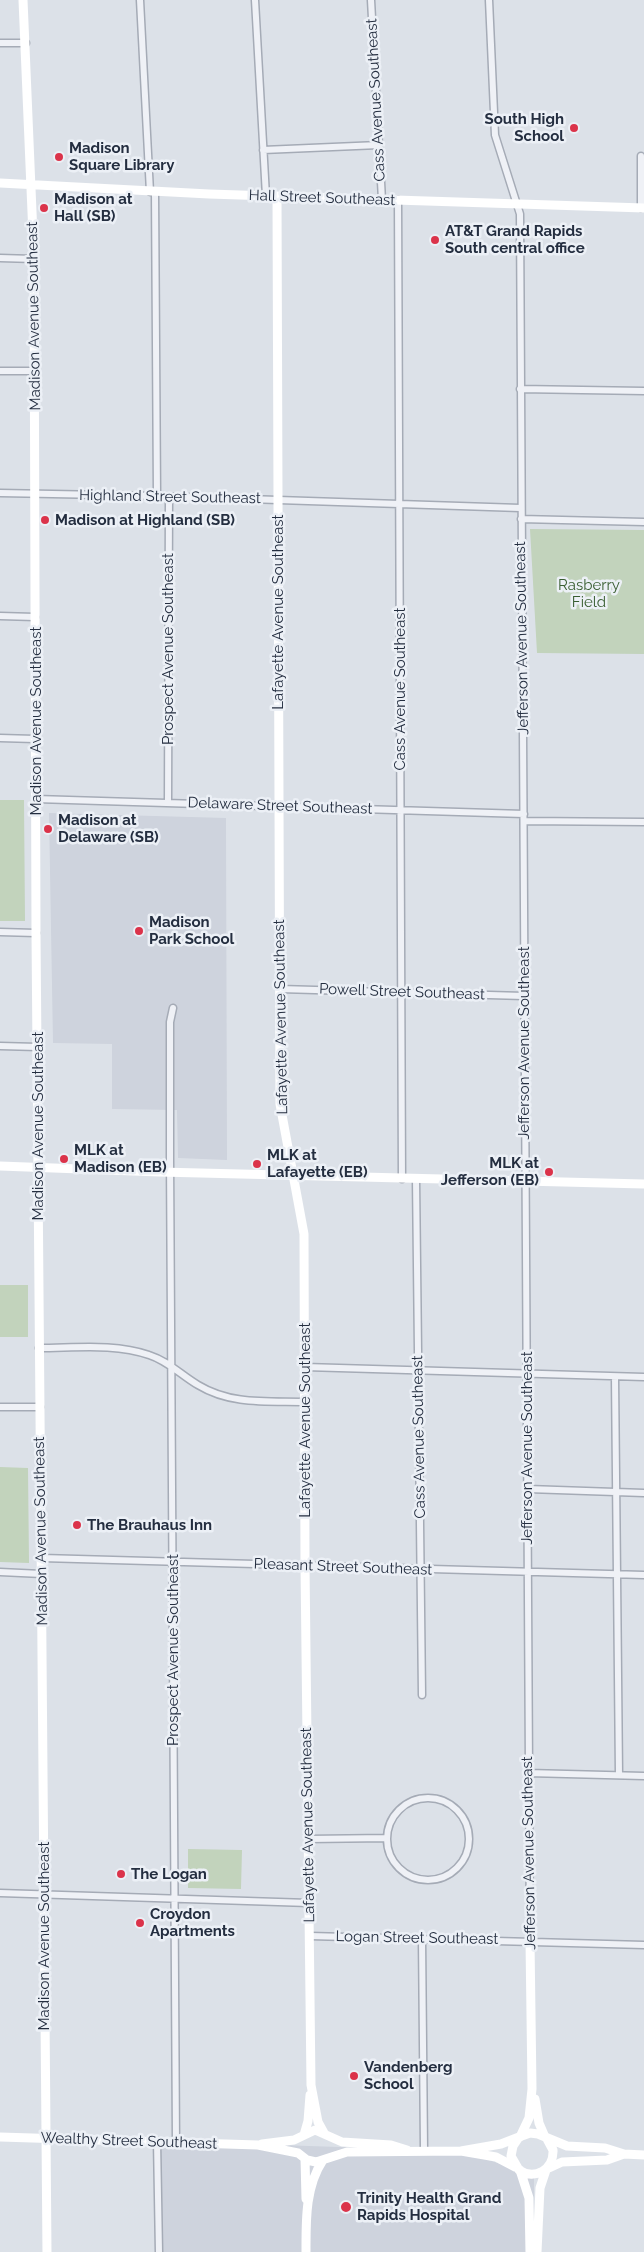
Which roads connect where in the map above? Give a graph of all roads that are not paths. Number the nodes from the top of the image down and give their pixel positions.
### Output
1 (23, 0) edge
2 (140, 0) edge
3 (255, 0) edge
4 (370, 0) edge
5 (489, 0) edge
6 (0, 43) edge
7 (26, 44) junction
8 (378, 145) junction
9 (263, 150) junction
10 (641, 156) dead end
11 (0, 183) edge
12 (32, 184) junction
13 (152, 192) junction
14 (266, 196) junction
15 (276, 196) junction
16 (382, 200) junction
17 (398, 200) junction
18 (518, 205) junction
19 (643, 208) edge
20 (0, 258) edge
21 (34, 259) junction
22 (0, 371) edge
23 (34, 371) junction
24 (520, 389) junction
25 (644, 391) edge
26 (0, 493) edge
27 (35, 494) junction
28 (157, 496) junction
29 (169, 496) junction
30 (278, 500) junction
31 (399, 505) junction
32 (520, 508) junction
33 (521, 519) junction
34 (644, 522) edge
35 (0, 616) edge
36 (36, 616) junction
37 (0, 738) edge
38 (36, 739) junction
39 (36, 800) junction
40 (168, 802) junction
41 (279, 808) junction
42 (400, 810) junction
43 (524, 817) junction
44 (644, 822) edge
45 (0, 932) edge
46 (36, 933) junction
47 (280, 988) junction
48 (402, 993) junction
49 (524, 996) junction
50 (173, 1008) dead end
51 (0, 1046) edge
52 (38, 1047) junction
53 (0, 1166) edge
54 (38, 1166) junction
55 (170, 1172) junction
56 (292, 1175) junction
57 (402, 1178) junction
58 (416, 1179) junction
59 (525, 1180) junction
60 (644, 1184) edge
61 (39, 1348) junction
62 (171, 1365) junction
63 (305, 1367) junction
64 (418, 1372) junction
65 (526, 1374) junction
66 (615, 1377) junction
67 (644, 1377) edge
68 (305, 1402) junction
69 (0, 1407) edge
70 (40, 1407) junction
71 (528, 1489) junction
72 (616, 1492) junction
73 (644, 1492) edge
74 (42, 1558) junction
75 (172, 1562) junction
76 (305, 1565) junction
77 (421, 1569) junction
78 (527, 1571) junction
79 (0, 1572) edge
80 (42, 1574) junction
81 (617, 1574) junction
82 (644, 1575) edge
83 (422, 1695) dead end
84 (528, 1773) junction
85 (619, 1775) junction
86 (644, 1776) edge
87 (387, 1838) junction
88 (308, 1839) junction
89 (0, 1893) edge
90 (43, 1895) junction
91 (174, 1899) junction
92 (309, 1902) junction
93 (310, 1936) junction
94 (422, 1938) junction
95 (530, 1941) junction
96 (644, 1945) edge
97 (311, 2085) junction
98 (532, 2089) junction
99 (325, 2134) junction
100 (303, 2135) junction
101 (0, 2137) edge
102 (520, 2137) junction
103 (545, 2137) junction
104 (46, 2138) junction
105 (157, 2141) junction
106 (176, 2142) junction
107 (258, 2145) junction
108 (408, 2150) junction
109 (424, 2150) junction
110 (461, 2151) junction
111 (624, 2154) junction
112 (644, 2155) edge
113 (304, 2158) junction
114 (324, 2160) junction
115 (546, 2169) junction
116 (519, 2170) junction
117 (307, 2204) junction
118 (48, 2252) edge
119 (159, 2252) edge
120 (306, 2252) edge
121 (530, 2252) edge
122 (536, 2252) edge

1 - 7 street, Madison Avenue Southeast
2 - 13 street
3 - 9 street
4 - 8 street, Cass Avenue Southeast
5 - 18 street, Jefferson Avenue Southeast
6 - 7 street
7 - 12 street, Madison Avenue Southeast
8 - 9 street
8 - 16 street, Cass Avenue Southeast
9 - 14 street
10 - 19 street
11 - 12 street, Hall Street Southeast
12 - 13 street, Hall Street Southeast
12 - 21 street, Madison Avenue Southeast
13 - 14 street, Hall Street Southeast
13 - 28 street
14 - 15 street, Hall Street Southeast
15 - 16 street, Hall Street Southeast
15 - 30 street, Lafayette Avenue Southeast
16 - 17 street, Hall Street Southeast
17 - 18 street, Hall Street Southeast
17 - 31 street, Cass Avenue Southeast
18 - 19 street, Hall Street Southeast
18 - 24 street, Jefferson Avenue Southeast
20 - 21 street
21 - 23 street, Madison Avenue Southeast
22 - 23 street
23 - 27 street, Madison Avenue Southeast
24 - 25 street
24 - 32 street, Jefferson Avenue Southeast
26 - 27 street, Highland Street Southeast
27 - 28 street, Highland Street Southeast
27 - 36 street, Madison Avenue Southeast
28 - 29 street, Highland Street Southeast
29 - 30 street, Highland Street Southeast
29 - 40 street, Prospect Avenue Southeast
30 - 31 street, Highland Street Southeast
30 - 41 street, Lafayette Avenue Southeast
31 - 32 street, Highland Street Southeast
31 - 42 street, Cass Avenue Southeast
32 - 33 street, Jefferson Avenue Southeast
33 - 34 street
33 - 43 street, Jefferson Avenue Southeast
35 - 36 street
36 - 38 street, Madison Avenue Southeast
37 - 38 street
38 - 39 street, Madison Avenue Southeast
39 - 40 street, Delaware Street Southeast
39 - 46 street, Madison Avenue Southeast
40 - 41 street, Delaware Street Southeast
41 - 42 street, Delaware Street Southeast
41 - 47 street, Lafayette Avenue Southeast
42 - 43 street, Delaware Street Southeast
42 - 48 street, Cass Avenue Southeast
43 - 44 street, Delaware Street Southeast
43 - 49 street, Jefferson Avenue Southeast
45 - 46 street
46 - 52 street, Madison Avenue Southeast
47 - 48 street, Powell Street Southeast
47 - 56 street, Lafayette Avenue Southeast
48 - 49 street, Powell Street Southeast
48 - 57 street, Cass Avenue Southeast
49 - 59 street, Jefferson Avenue Southeast
50 - 55 street, Prospect Avenue Southeast
51 - 52 street
52 - 54 street, Madison Avenue Southeast
53 - 54 street
54 - 55 street
54 - 61 street, Madison Avenue Southeast
55 - 56 street
55 - 62 street, Prospect Avenue Southeast
56 - 57 street
56 - 63 street, Lafayette Avenue Southeast
57 - 58 street
58 - 59 street
58 - 64 street, Cass Avenue Southeast
59 - 60 street
59 - 65 street, Jefferson Avenue Southeast
61 - 62 street
61 - 70 street, Madison Avenue Southeast
62 - 68 street
62 - 75 street, Prospect Avenue Southeast
63 - 64 street
63 - 68 street, Lafayette Avenue Southeast
64 - 65 street
64 - 77 street, Cass Avenue Southeast
65 - 66 street
65 - 71 street, Jefferson Avenue Southeast
66 - 67 street
66 - 72 street
68 - 76 street, Lafayette Avenue Southeast
69 - 70 street
70 - 74 street, Madison Avenue Southeast
71 - 72 street
71 - 78 street, Jefferson Avenue Southeast
72 - 73 street
72 - 81 street
74 - 75 street, Pleasant Street Southeast
74 - 80 street, Madison Avenue Southeast
75 - 76 street, Pleasant Street Southeast
75 - 91 street, Prospect Avenue Southeast
76 - 77 street, Pleasant Street Southeast
76 - 88 street, Lafayette Avenue Southeast
77 - 78 street, Pleasant Street Southeast
77 - 83 street, Cass Avenue Southeast
78 - 81 street, Pleasant Street Southeast
78 - 84 street, Jefferson Avenue Southeast
79 - 80 street
80 - 90 street, Madison Avenue Southeast
81 - 82 street, Pleasant Street Southeast
81 - 85 street
84 - 85 street
84 - 95 street, Jefferson Avenue Southeast
85 - 86 street
87 - 87 street
87 - 88 street
88 - 92 street, Lafayette Avenue Southeast
89 - 90 street
90 - 91 street
90 - 104 street, Madison Avenue Southeast
91 - 92 street
91 - 106 street, Prospect Avenue Southeast
92 - 93 street, Lafayette Avenue Southeast
93 - 94 street, Logan Street Southeast
93 - 97 street, Lafayette Avenue Southeast
94 - 95 street, Logan Street Southeast
94 - 109 street
95 - 96 street, Logan Street Southeast
95 - 98 street, Jefferson Avenue Southeast
97 - 99 street, Lafayette Avenue Southeast
97 - 100 street
98 - 102 street, Jefferson Avenue Southeast
98 - 103 street, Jefferson Avenue Southeast
99 - 100 street
99 - 108 street
99 - 114 street
100 - 107 street, Wealthy Street Southeast
100 - 113 street
101 - 104 street, Wealthy Street Southeast
102 - 103 street
102 - 110 street
102 - 116 street
103 - 111 street
103 - 115 street
104 - 105 street, Wealthy Street Southeast
104 - 118 street, Madison Avenue Southeast
105 - 106 street, Wealthy Street Southeast
105 - 119 street
106 - 107 street, Wealthy Street Southeast
107 - 113 street, Wealthy Street Southeast
108 - 109 street
108 - 114 street
109 - 110 street
110 - 116 street
111 - 112 street
111 - 115 street
113 - 114 street
113 - 117 street
114 - 117 street
115 - 116 street
115 - 122 street
116 - 121 street
117 - 120 street

